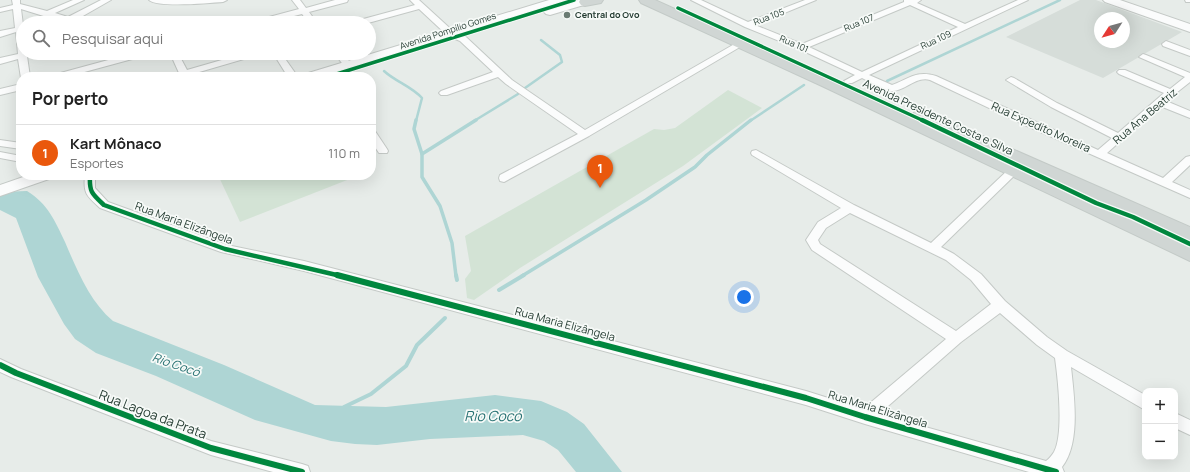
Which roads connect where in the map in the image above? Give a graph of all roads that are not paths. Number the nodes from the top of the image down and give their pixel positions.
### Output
1 (80, 0) edge
2 (107, 0) edge
3 (153, 0) edge
4 (223, 0) edge
5 (296, 0) edge
6 (344, 0) edge
7 (414, 0) edge
8 (561, 0) edge
9 (597, 0) edge
10 (636, 0) edge
11 (671, 0) edge
12 (812, 0) edge
13 (1024, 0) edge
14 (1109, 0) edge
15 (587, 1) edge
16 (911, 1) edge
17 (650, 2) edge
18 (16, 3) edge
19 (698, 3) edge
20 (420, 6) junction
21 (0, 10) edge
22 (304, 11) junction
23 (46, 14) junction
24 (18, 16) edge
25 (52, 16) edge
26 (73, 16) edge
27 (285, 16) edge
28 (308, 16) edge
29 (376, 18) edge
30 (964, 27) junction
31 (1190, 28) edge
32 (16, 30) edge
33 (743, 33) junction
34 (0, 34) edge
35 (451, 34) junction
36 (463, 40) junction
37 (1166, 44) dead end
38 (802, 47) junction
39 (1190, 53) edge
40 (16, 57) edge
41 (376, 57) edge
42 (1143, 57) dead end
43 (26, 60) edge
44 (118, 60) edge
45 (177, 60) edge
46 (233, 60) edge
47 (282, 60) edge
48 (344, 60) edge
49 (365, 60) edge
50 (0, 61) edge
51 (348, 65) junction
52 (25, 72) edge
53 (74, 72) edge
54 (182, 72) edge
55 (196, 72) edge
56 (290, 72) edge
57 (326, 72) edge
58 (359, 72) edge
59 (1122, 72) dead end
60 (500, 73) junction
61 (1190, 77) edge
62 (855, 78) junction
63 (1011, 80) dead end
64 (16, 88) edge
65 (893, 88) joint
66 (0, 92) edge
67 (444, 93) dead end
68 (1172, 93) junction
69 (1159, 102) junction
70 (898, 110) junction
71 (1190, 115) edge
72 (585, 134) junction
73 (1119, 137) junction
74 (376, 141) edge
75 (0, 143) edge
76 (16, 145) edge
77 (383, 151) dead end
78 (756, 153) dead end
79 (1100, 154) junction
80 (0, 155) edge
81 (16, 158) edge
82 (1190, 159) edge
83 (1010, 165) junction
84 (16, 176) edge
85 (504, 178) dead end
86 (29, 180) edge
87 (90, 180) edge
88 (0, 182) edge
89 (1165, 182) junction
90 (0, 190) edge
91 (1190, 194) edge
92 (850, 208) junction
93 (1189, 233) edge
94 (933, 248) junction
95 (1190, 254) edge
96 (1000, 305) junction
97 (956, 338) junction
98 (1062, 355) junction
99 (0, 365) edge
100 (1142, 400) edge
101 (865, 417) junction
102 (1178, 422) edge
103 (1190, 428) edge
104 (1052, 471) edge
105 (302, 472) edge

1 - 23 street
2 - 26 street
3 - 4 street
5 - 22 street
6 - 22 street
7 - 20 street
8 - 35 main road, Avenida Pompílio Gomes
9 - 15 main road
10 - 17 main road, Avenida Presidente Costa e Silva
11 - 19 main road, Avenida Presidente Costa e Silva
12 - 33 street, Rua 105
13 - 30 street, Rua 109
14 - 31 main road
15 - 36 main road, Avenida Pompílio Gomes
16 - 30 street
16 - 38 street, Rua 107
17 - 33 main road, Avenida Presidente Costa e Silva
18 - 21 street
18 - 23 street
18 - 24 street
19 - 33 main road, Avenida Presidente Costa e Silva
20 - 29 street
20 - 35 street
22 - 27 street
22 - 28 street
23 - 25 street
30 - 62 street, Rua 109
32 - 34 street
33 - 38 street, Rua 101
33 - 62 main road, Avenida Presidente Costa e Silva
33 - 70 main road, Avenida Presidente Costa e Silva
33 - 72 street, Rua 105
35 - 36 street
35 - 41 main road, Avenida Pompílio Gomes
36 - 58 main road, Avenida Pompílio Gomes
36 - 60 street
37 - 39 street
38 - 62 street, Rua 101
40 - 50 street
42 - 61 street
43 - 52 street
44 - 53 street
45 - 54 street
46 - 55 street
47 - 56 street
48 - 51 street
49 - 51 main road, Avenida Pompílio Gomes
51 - 57 main road, Avenida Pompílio Gomes
59 - 68 street
60 - 67 street
60 - 72 street
61 - 68 street, Rua Ana Beatriz
62 - 65 street, Rua 101
62 - 70 main road, Avenida Presidente Costa e Silva
63 - 73 street
64 - 66 street
65 - 79 street, Rua Expedito Moreira
68 - 69 street, Rua Ana Beatriz
69 - 71 street
69 - 73 street, Rua Ana Beatriz
70 - 83 main road, Avenida Presidente Costa e Silva
72 - 85 street, Rua 105
73 - 79 street, Rua Ana Beatriz
74 - 77 street
75 - 76 street
78 - 92 street
79 - 89 street, Rua Expedito Moreira
80 - 81 street
82 - 89 street
83 - 93 main road, Avenida Presidente Costa e Silva
83 - 94 street
83 - 95 main road, Avenida Presidente Costa e Silva
84 - 88 main road
86 - 90 main road
87 - 101 street, Rua Maria Elizângela
89 - 91 street, Rua Expedito Moreira
92 - 94 street
92 - 97 street
94 - 96 street
96 - 97 street
96 - 98 street
97 - 101 street
98 - 100 street
98 - 104 street
99 - 105 street, Rua Lagoa da Prata
101 - 104 street, Rua Maria Elizângela
102 - 103 street

